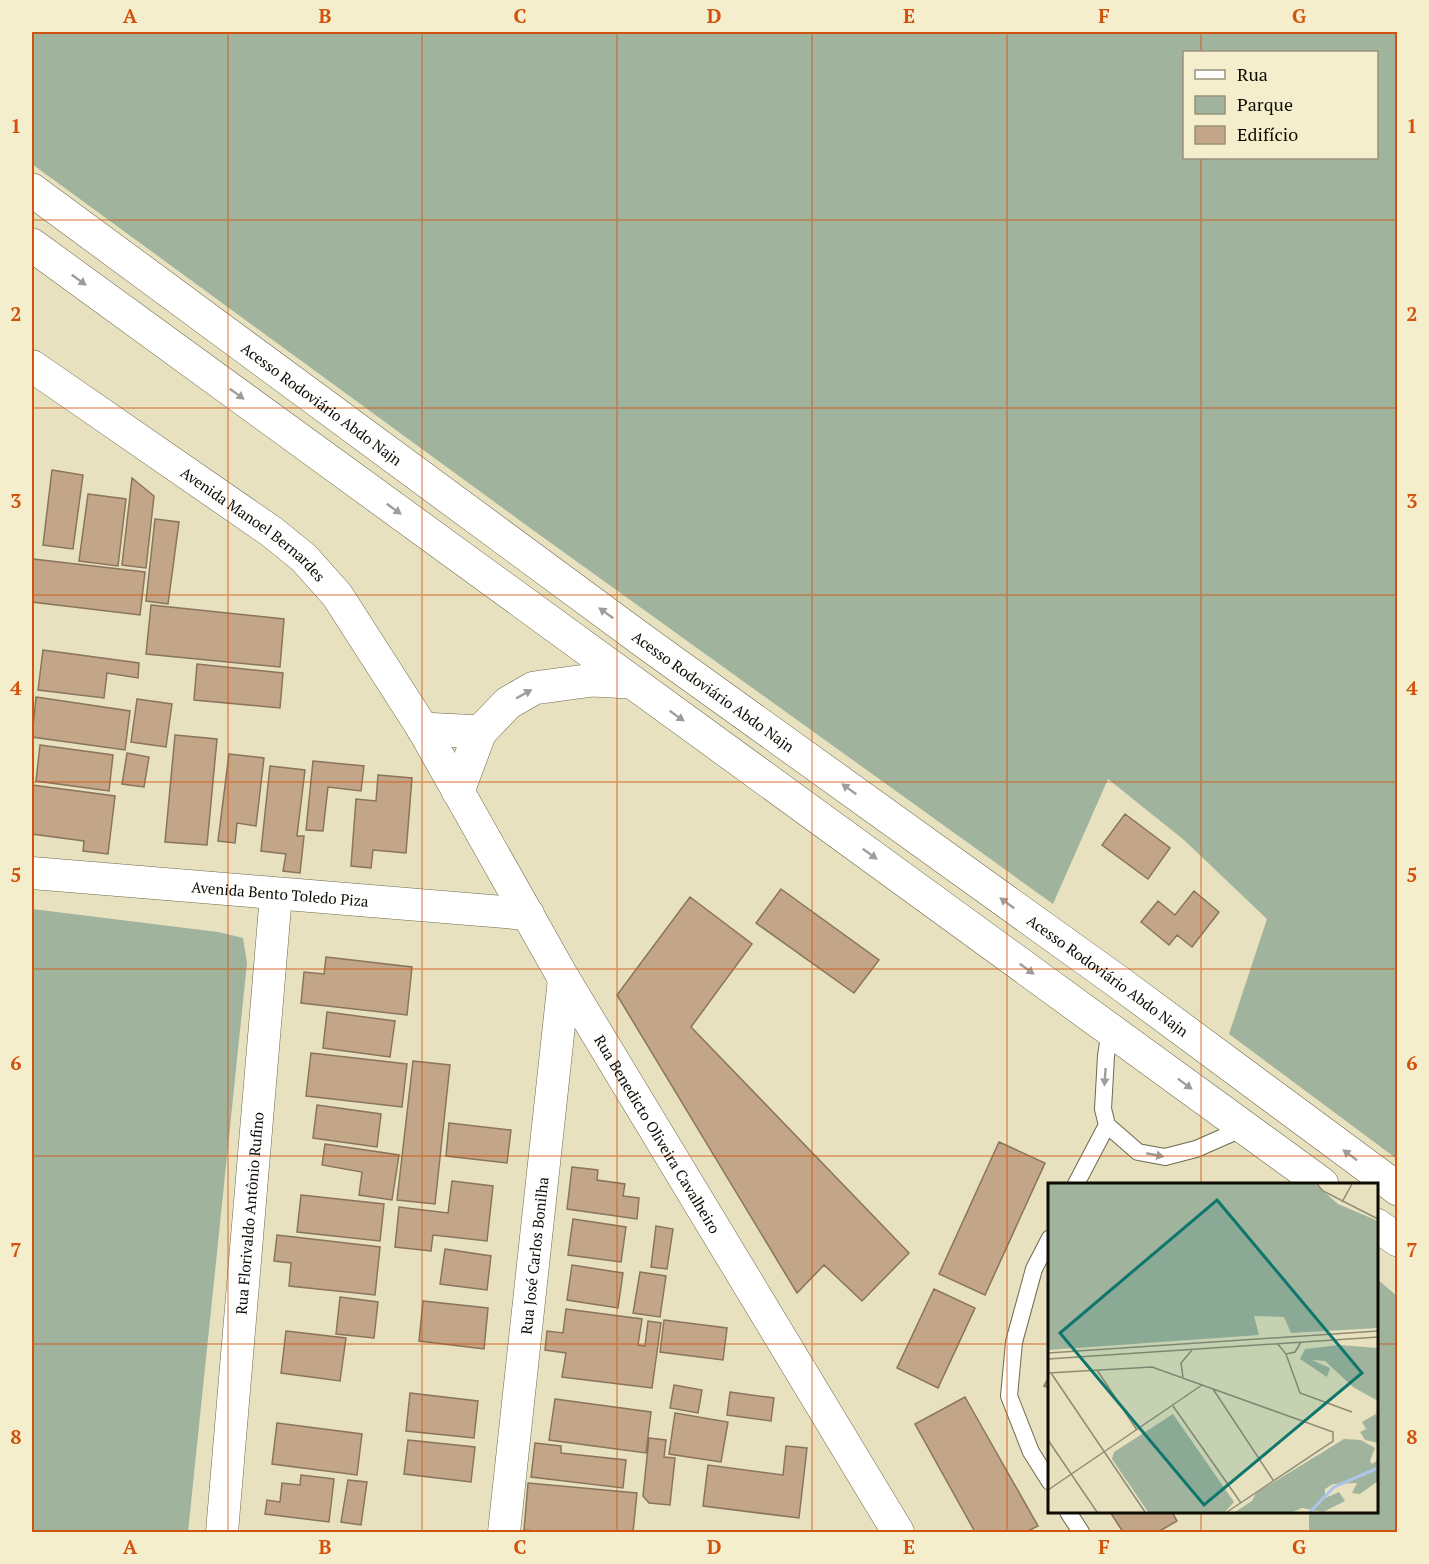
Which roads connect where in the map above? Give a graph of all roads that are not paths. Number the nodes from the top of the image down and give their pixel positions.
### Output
1 (32, 190) edge
2 (32, 245) edge
3 (32, 372) edge
4 (630, 682) junction
5 (423, 729) junction
6 (480, 732) junction
7 (458, 791) junction
8 (32, 873) edge
9 (276, 895) junction
10 (528, 914) junction
11 (564, 979) junction
12 (1110, 1029) junction
13 (1107, 1125) junction
14 (1245, 1128) junction
15 (1077, 1183) edge
16 (1319, 1183) edge
17 (1398, 1189) edge
18 (1378, 1226) edge
19 (1398, 1240) edge
20 (1048, 1242) edge
21 (1048, 1479) edge
22 (1069, 1513) edge
23 (222, 1533) edge
24 (504, 1533) edge
25 (898, 1533) edge
26 (1081, 1533) edge

17 -> 1 main road, Acesso Rodoviário Abdo Najn
2 -> 4 main road
3 - 5 street, Avenida Manoel Bernardes
6 -> 4 main road
4 -> 12 main road
5 - 6 main road
5 - 7 street, Rua Benedicto Oliveira Cavalheiro
6 - 7 main road
7 - 10 street, Rua Benedicto Oliveira Cavalheiro
8 - 9 street, Avenida Bento Toledo Piza
9 - 10 street, Avenida Bento Toledo Piza
9 - 23 street, Rua Florivaldo Antônio Rufino
10 - 11 street, Rua Benedicto Oliveira Cavalheiro
11 - 24 street, Rua José Carlos Bonilha
11 - 25 street, Rua Benedicto Oliveira Cavalheiro
12 -> 13 lane
12 -> 14 main road
13 -> 14 lane
13 - 15 lane
14 - 16 main road
18 - 19 main road
20 - 21 lane
22 - 26 lane

